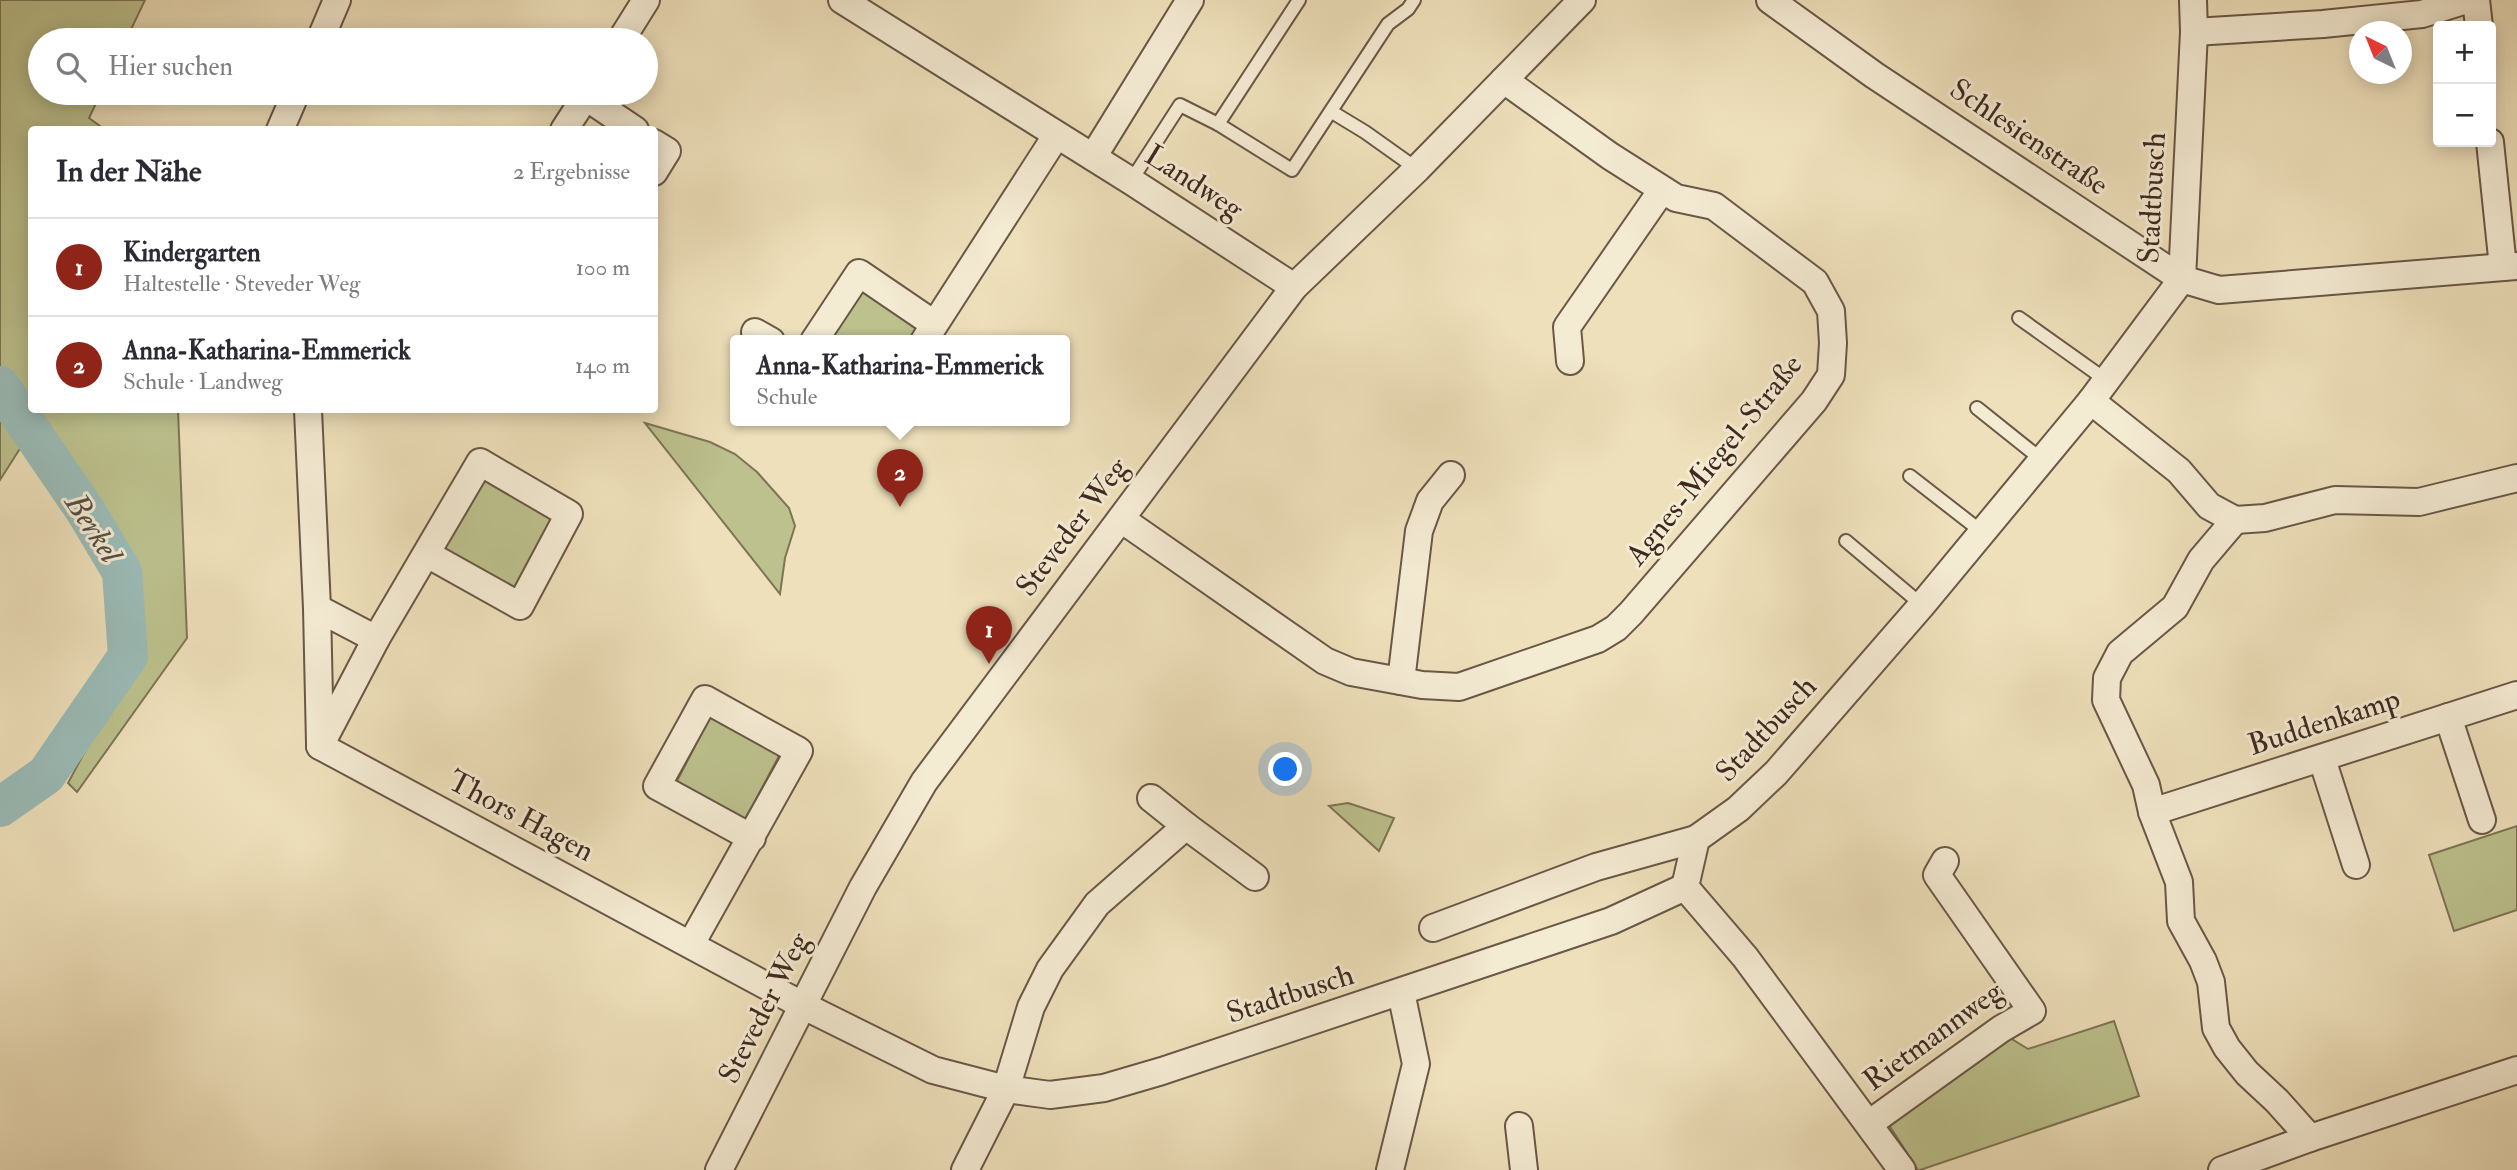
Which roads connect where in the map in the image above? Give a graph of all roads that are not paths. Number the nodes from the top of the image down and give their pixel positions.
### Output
1 (337, 0) edge
2 (646, 0) edge
3 (842, 0) edge
4 (1190, 0) edge
5 (1299, 0) edge
6 (1414, 0) edge
7 (1582, 0) edge
8 (1770, 0) edge
9 (2193, 0) edge
10 (2466, 0) edge
11 (2476, 0) edge
12 (2422, 7) edge
13 (2478, 21) edge
14 (325, 28) edge
15 (628, 28) edge
16 (2194, 32) junction
17 (1504, 80) junction
18 (291, 105) edge
19 (578, 105) edge
20 (600, 105) edge
21 (1332, 112) junction
22 (1218, 124) junction
23 (282, 126) edge
24 (566, 126) edge
25 (629, 126) edge
26 (1056, 136) junction
27 (658, 145) edge
28 (2491, 147) edge
29 (1093, 157) junction
30 (658, 166) edge
31 (1417, 169) junction
32 (1131, 181) junction
33 (1662, 190) junction
34 (2510, 267) edge
35 (2182, 279) junction
36 (1294, 287) junction
37 (2019, 318) dead end
38 (929, 332) edge
39 (818, 335) edge
40 (1570, 361) dead end
41 (2099, 390) junction
42 (1977, 408) dead end
43 (308, 413) edge
44 (2042, 460) junction
45 (1451, 475) dead end
46 (1910, 476) dead end
47 (2517, 478) edge
48 (1122, 519) junction
49 (2235, 520) junction
50 (1982, 532) junction
51 (1846, 541) dead end
52 (426, 554) junction
53 (1922, 605) junction
54 (317, 608) junction
55 (376, 639) junction
56 (1401, 681) junction
57 (2517, 695) edge
58 (2448, 717) junction
59 (320, 746) junction
60 (2322, 759) junction
61 (1151, 798) dead end
62 (2152, 812) junction
63 (2482, 820) dead end
64 (1186, 826) junction
65 (752, 838) junction
66 (1696, 839) junction
67 (1945, 861) dead end
68 (2356, 865) dead end
69 (1255, 877) dead end
70 (1685, 887) junction
71 (1433, 928) dead end
72 (691, 944) junction
73 (1401, 992) junction
74 (802, 1005) junction
75 (2517, 1070) edge
76 (1006, 1089) junction
77 (1870, 1123) junction
78 (1519, 1126) dead end
79 (2310, 1138) junction
80 (1893, 1167) edge
81 (719, 1170) edge
82 (965, 1170) edge
83 (1390, 1170) edge
84 (1524, 1170) edge
85 (2222, 1170) edge

1 - 14 street
2 - 15 street
3 - 26 street, Landweg
4 - 29 street
5 - 22 lane
6 - 21 lane
7 - 17 street, Steveder Weg
8 - 35 street, Schlesienstraße
9 - 16 street, Stadtbusch
10 - 12 street
11 - 13 street
12 - 16 street
16 - 35 street, Stadtbusch
17 - 31 street, Steveder Weg
17 - 33 street, Agnes-Miegel-Straße
18 - 23 street
19 - 24 street
20 - 25 street
21 - 22 lane
21 - 31 lane
22 - 32 lane
26 - 29 street, Landweg
26 - 38 street
27 - 30 street
28 - 34 street
29 - 32 street, Landweg
31 - 36 street, Steveder Weg
32 - 36 street, Landweg
33 - 40 street
33 - 56 street, Agnes-Miegel-Straße
34 - 35 street, Schlesienstraße
35 - 41 street, Stadtbusch
36 - 48 street, Steveder Weg
37 - 41 lane
38 - 39 street
41 - 44 street, Stadtbusch
41 - 49 street
42 - 44 lane
43 - 54 street
44 - 50 street, Stadtbusch
45 - 56 street
46 - 50 lane
47 - 49 street
48 - 56 street, Agnes-Miegel-Straße
48 - 74 street, Steveder Weg
49 - 62 street
50 - 53 street, Stadtbusch
51 - 53 lane
52 - 52 street
52 - 55 street
53 - 66 street, Stadtbusch
54 - 55 street
54 - 59 street
55 - 59 street
57 - 58 street, Buddenkamp
58 - 60 street, Buddenkamp
58 - 63 street
59 - 72 street, Thors Hagen
60 - 62 street, Buddenkamp
60 - 68 street
61 - 64 street
62 - 79 street
64 - 69 street
64 - 76 street
65 - 65 street
65 - 72 street
66 - 70 street
66 - 71 street, Stadtbusch
67 - 77 street, Rietmannweg
70 - 73 street, Stadtbusch
70 - 77 street, Rietmannweg
72 - 74 street, Thors Hagen
73 - 76 street, Stadtbusch
73 - 83 street
74 - 76 street, Stadtbusch
74 - 81 street, Steveder Weg
75 - 79 street
76 - 82 street
77 - 80 street, Rietmannweg
78 - 84 street
79 - 85 street

